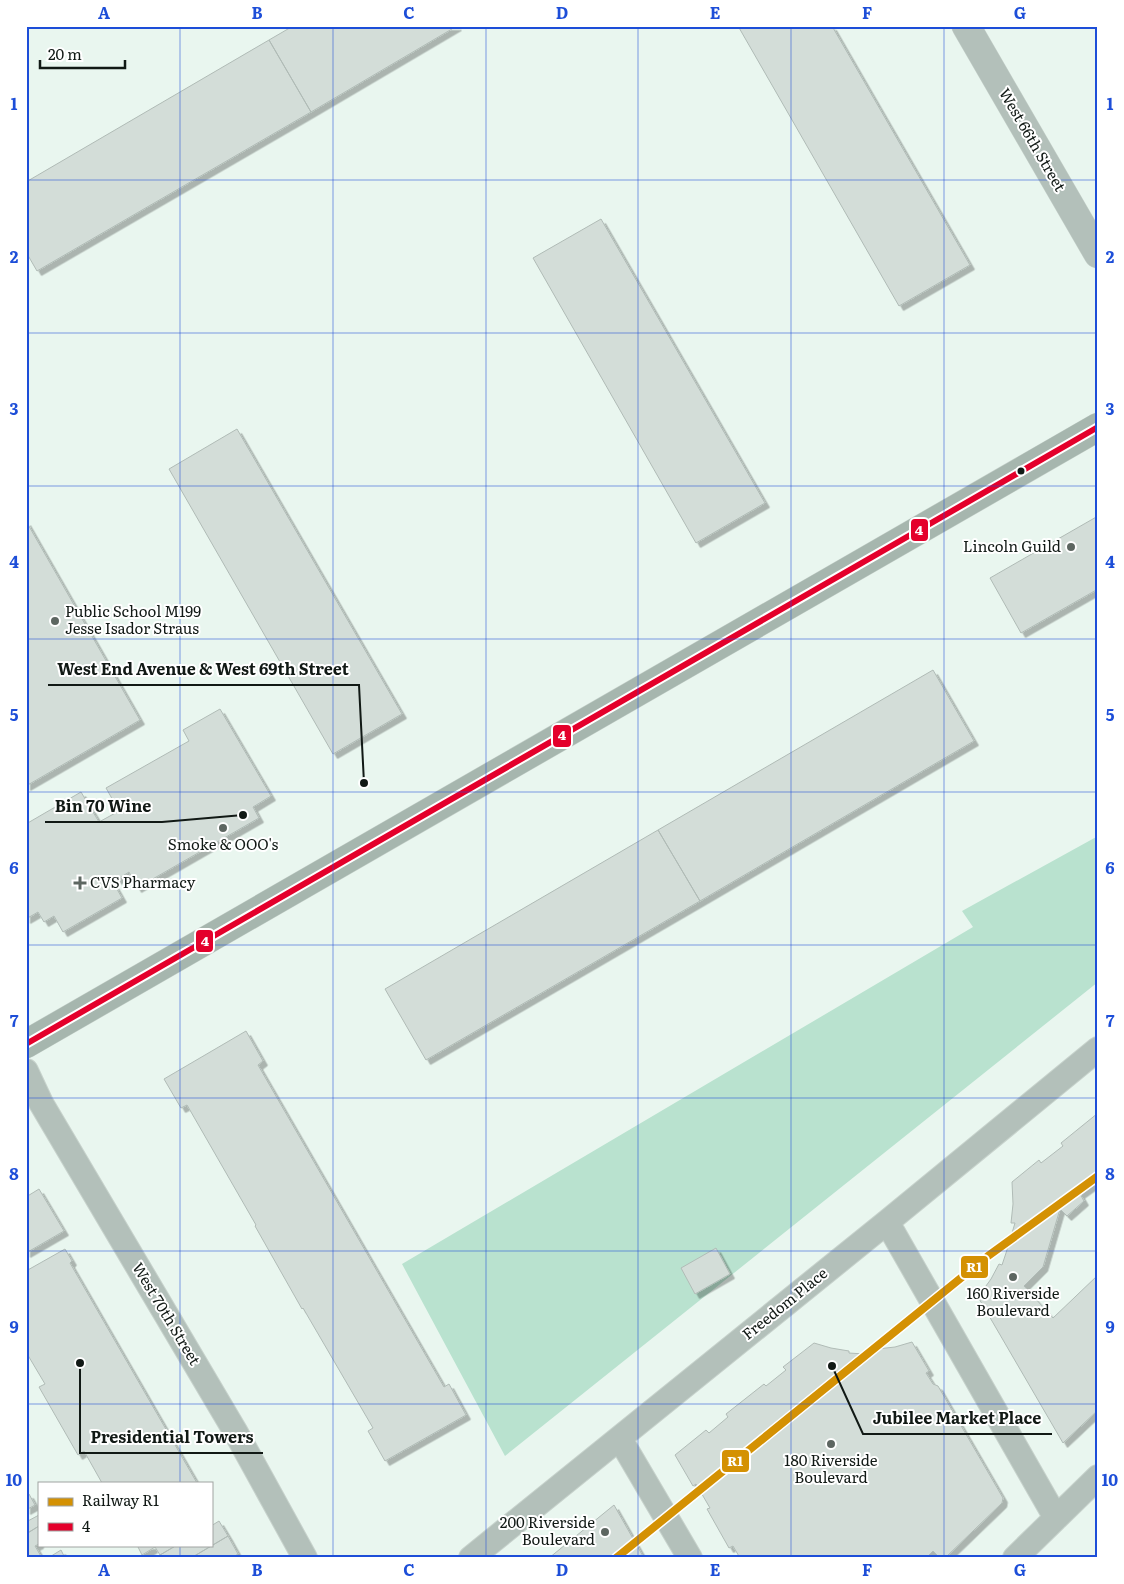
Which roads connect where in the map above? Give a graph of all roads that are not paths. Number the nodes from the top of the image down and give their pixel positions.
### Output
1 (966, 26) edge
2 (1098, 254) edge
3 (1098, 427) edge
4 (26, 1044) edge
5 (1098, 1049) edge
6 (26, 1071) edge
7 (887, 1222) junction
8 (620, 1439) junction
9 (1098, 1478) edge
10 (1056, 1518) junction
11 (306, 1558) edge
12 (471, 1558) edge
13 (690, 1558) edge
14 (1016, 1558) edge

1 - 2 street, West 66th Street
3 - 4 main road
5 - 7 street, Freedom Place
6 - 11 street, West 70th Street
7 - 8 street, Freedom Place
7 - 10 street
8 - 12 street, Freedom Place
8 - 13 street
9 - 10 street
10 - 14 street

